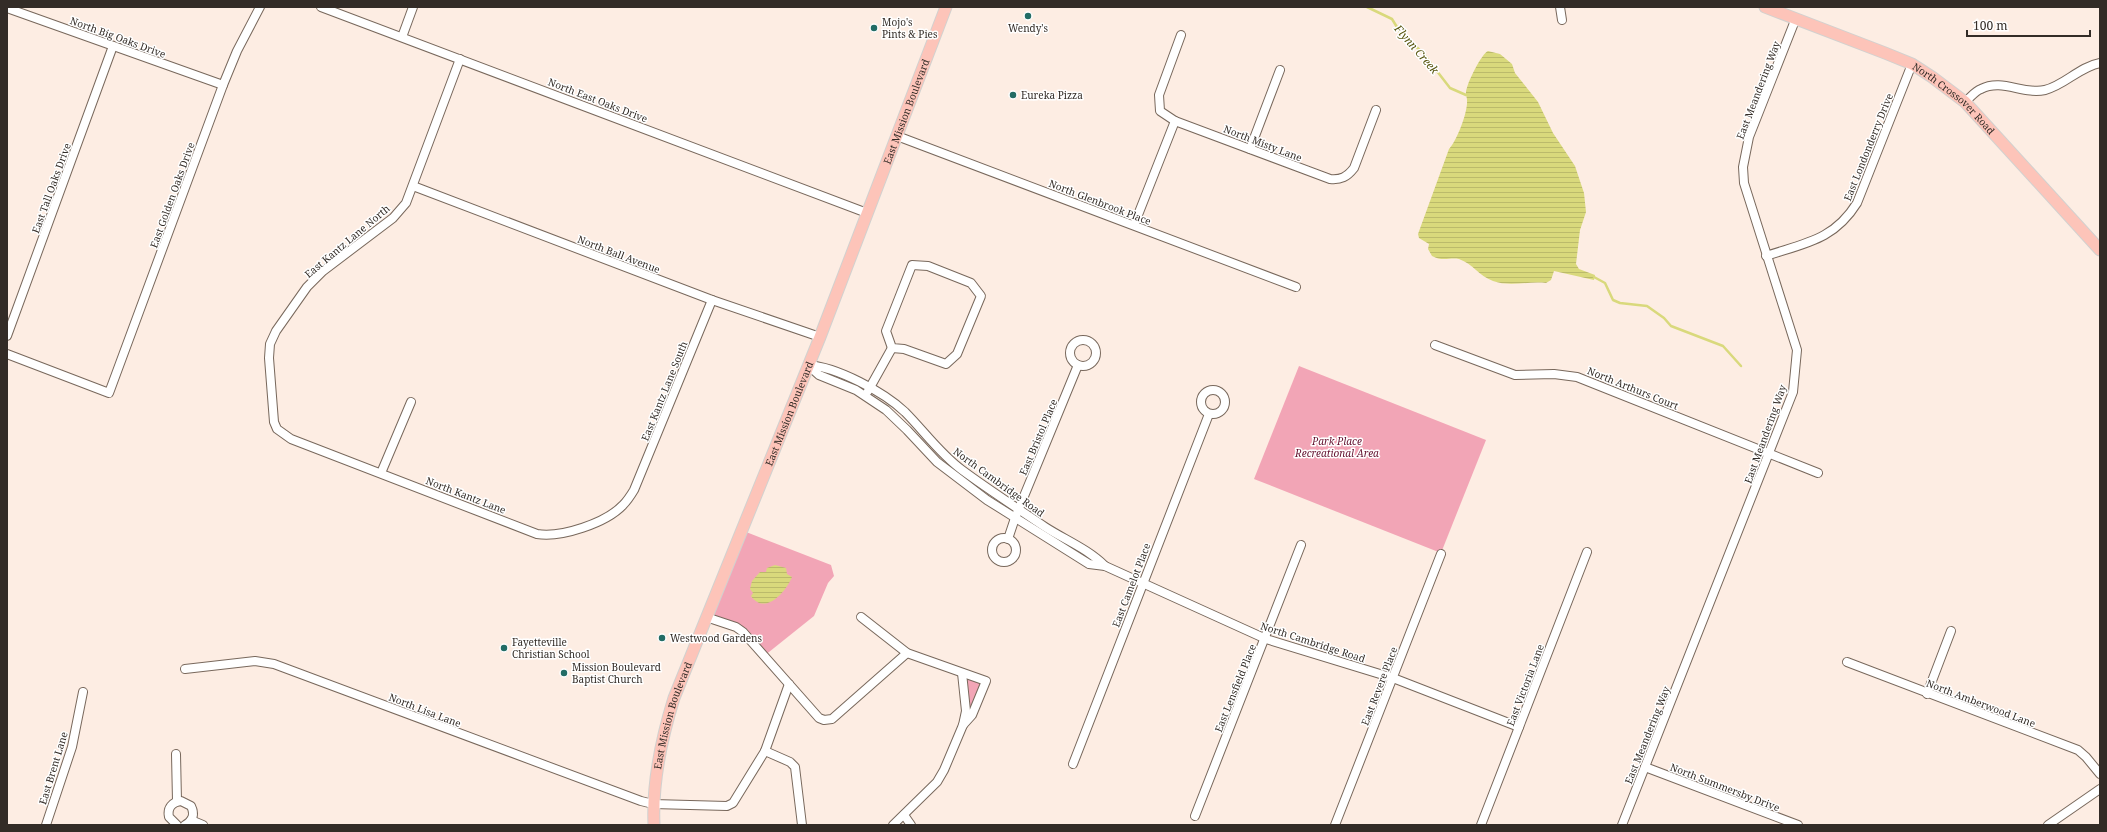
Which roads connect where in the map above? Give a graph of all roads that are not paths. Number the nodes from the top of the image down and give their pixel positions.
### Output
1 (260, 7) edge
2 (321, 7) edge
3 (413, 7) edge
4 (946, 7) edge
5 (1560, 7) edge
6 (1765, 7) edge
7 (7, 8) edge
8 (1796, 18) junction
9 (1562, 20) dead end
10 (1181, 35) dead end
11 (402, 37) junction
12 (113, 46) junction
13 (460, 59) junction
14 (2100, 63) edge
15 (1912, 64) junction
16 (1280, 70) dead end
17 (223, 85) junction
18 (1965, 102) junction
19 (1376, 110) dead end
20 (1175, 121) junction
21 (897, 136) junction
22 (1250, 148) junction
23 (413, 186) junction
24 (867, 212) junction
25 (1134, 225) junction
26 (2100, 250) edge
27 (1766, 256) junction
28 (1296, 287) dead end
29 (712, 300) junction
30 (7, 336) edge
31 (820, 337) junction
32 (1435, 345) dead end
33 (892, 348) junction
34 (7, 354) edge
35 (808, 365) junction
36 (1078, 365) dead end
37 (867, 391) junction
38 (411, 402) dead end
39 (1209, 414) dead end
40 (283, 435) joint
41 (1770, 454) junction
42 (381, 473) junction
43 (1818, 473) dead end
44 (634, 490) joint
45 (1019, 509) junction
46 (1015, 518) junction
47 (1008, 539) dead end
48 (1301, 546) dead end
49 (1587, 552) dead end
50 (1441, 554) dead end
51 (1105, 566) junction
52 (1142, 584) junction
53 (706, 617) junction
54 (861, 618) dead end
55 (1951, 631) dead end
56 (1266, 639) junction
57 (907, 653) junction
58 (1847, 662) dead end
59 (185, 669) dead end
60 (962, 673) junction
61 (1393, 678) junction
62 (789, 684) junction
63 (82, 692) dead end
64 (1927, 694) junction
65 (963, 725) junction
66 (1519, 727) junction
67 (765, 752) junction
68 (176, 754) dead end
69 (1073, 764) dead end
70 (1645, 767) junction
71 (2100, 774) edge
72 (2100, 789) edge
73 (177, 801) junction
74 (653, 804) junction
75 (904, 815) junction
76 (1195, 816) dead end
77 (188, 823) edge
78 (46, 825) edge
79 (177, 825) edge
80 (203, 825) edge
81 (654, 825) edge
82 (802, 825) edge
83 (893, 825) edge
84 (911, 825) edge
85 (1335, 825) edge
86 (1480, 825) edge
87 (1622, 825) edge
88 (1798, 825) edge
89 (2048, 825) edge

1 - 17 street, East Golden Oaks Drive
2 - 11 street, North East Oaks Drive
3 - 11 street
4 - 21 main road, East Mission Boulevard
5 - 9 street
6 - 8 main road, North Crossover Road
7 - 12 street, North Big Oaks Drive
8 - 15 main road, North Crossover Road
8 - 27 street, East Meandering Way
10 - 20 street, North Misty Lane
11 - 13 street, North East Oaks Drive
12 - 17 street, North Big Oaks Drive
12 - 30 street, East Tall Oaks Drive
13 - 23 street, East Kantz Lane North
13 - 24 street, North East Oaks Drive
14 - 18 street
15 - 18 main road, North Crossover Road
15 - 27 street, East Londonderry Drive
16 - 22 street
17 - 34 street, East Golden Oaks Drive
18 - 26 main road, North Crossover Road
19 - 22 street, North Misty Lane
20 - 22 street, North Misty Lane
20 - 25 street
21 - 24 main road, East Mission Boulevard
21 - 25 street, North Glenbrook Place
23 - 29 street, North Ball Avenue
23 - 40 street, East Kantz Lane North
24 - 31 main road, East Mission Boulevard
25 - 28 street, North Glenbrook Place
27 - 41 street, East Meandering Way
29 - 31 street, North Ball Avenue
29 - 44 street, East Kantz Lane South
31 - 35 main road, East Mission Boulevard
32 - 41 street, North Arthurs Court
33 - 33 street
33 - 37 street
35 - 37 street, North Cambridge Road
35 - 53 main road, East Mission Boulevard
36 - 45 street, East Bristol Place
37 - 45 street, North Cambridge Road
37 - 46 street, North Cambridge Road
38 - 42 street
39 - 52 street, East Camelot Place
40 - 42 street, North Kantz Lane
41 - 43 street, North Arthurs Court
41 - 70 street, East Meandering Way
42 - 44 street, North Kantz Lane
45 - 46 street, East Bristol Place
45 - 51 street, North Cambridge Road
46 - 47 street, East Bristol Place
46 - 51 street, North Cambridge Road
48 - 56 street, East Lensfield Place
49 - 66 street, East Victoria Lane
50 - 61 street, East Revere Place
51 - 52 street, North Cambridge Road
52 - 56 street, North Cambridge Road
52 - 69 street, East Camelot Place
53 - 62 street
53 - 74 main road, East Mission Boulevard
54 - 57 street
55 - 64 street
56 - 61 street, North Cambridge Road
56 - 76 street, East Lensfield Place
57 - 60 street
57 - 62 street
58 - 64 street, North Amberwood Lane
59 - 74 street, North Lisa Lane
60 - 65 street
60 - 65 street
61 - 66 street, North Cambridge Road
61 - 85 street, East Revere Place
62 - 67 street, North Lisa Lane
63 - 78 street, East Brent Lane
64 - 71 street, North Amberwood Lane
65 - 75 street
66 - 86 street, East Victoria Lane
67 - 74 street, North Lisa Lane
67 - 82 street
68 - 73 street
70 - 87 street, East Meandering Way
70 - 88 street, North Summersby Drive
72 - 89 street
73 - 77 street
73 - 79 street
74 - 81 main road, East Mission Boulevard
75 - 83 street
75 - 84 street
77 - 80 street

